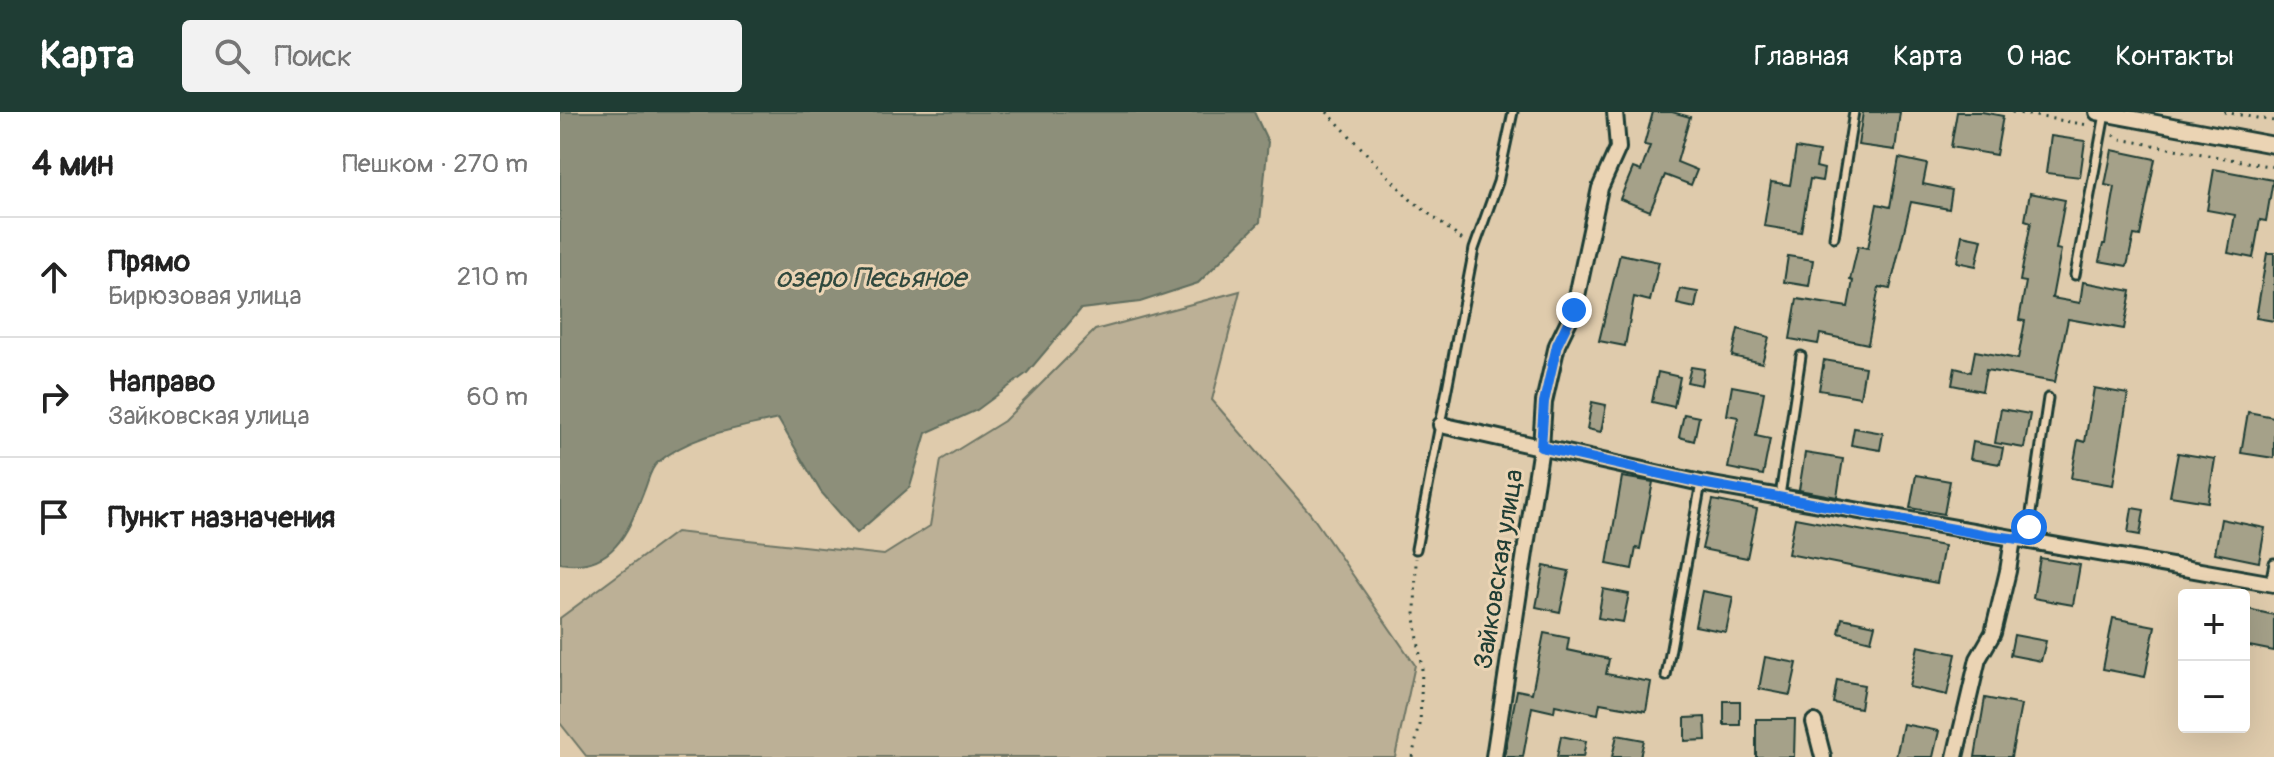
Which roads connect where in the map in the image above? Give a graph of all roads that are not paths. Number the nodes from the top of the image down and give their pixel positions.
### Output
1 (1513, 112) edge
2 (1615, 112) edge
3 (1854, 112) edge
4 (2108, 116) edge
5 (2274, 145) edge
6 (1834, 237) dead end
7 (2075, 275) dead end
8 (1801, 356) dead end
9 (2048, 398) dead end
10 (1441, 425) junction
11 (1541, 447) junction
12 (1701, 483) junction
13 (1780, 498) junction
14 (2020, 540) junction
15 (1416, 549) road end
16 (2274, 563) edge
17 (2272, 584) edge
18 (1666, 676) dead end
19 (1814, 722) dead end
20 (1494, 757) edge
21 (1823, 757) edge
22 (1955, 757) edge

1 - 10 lane
2 - 11 street, Зайковская улица
3 - 6 lane
4 - 5 street
4 - 7 lane
8 - 13 lane
9 - 14 lane
10 - 11 street
10 - 15 lane
11 - 12 street
11 - 20 street, Зайковская улица
12 - 13 street
12 - 18 lane
13 - 14 street
14 - 17 street
14 - 22 street
16 - 17 lane
19 - 21 street

